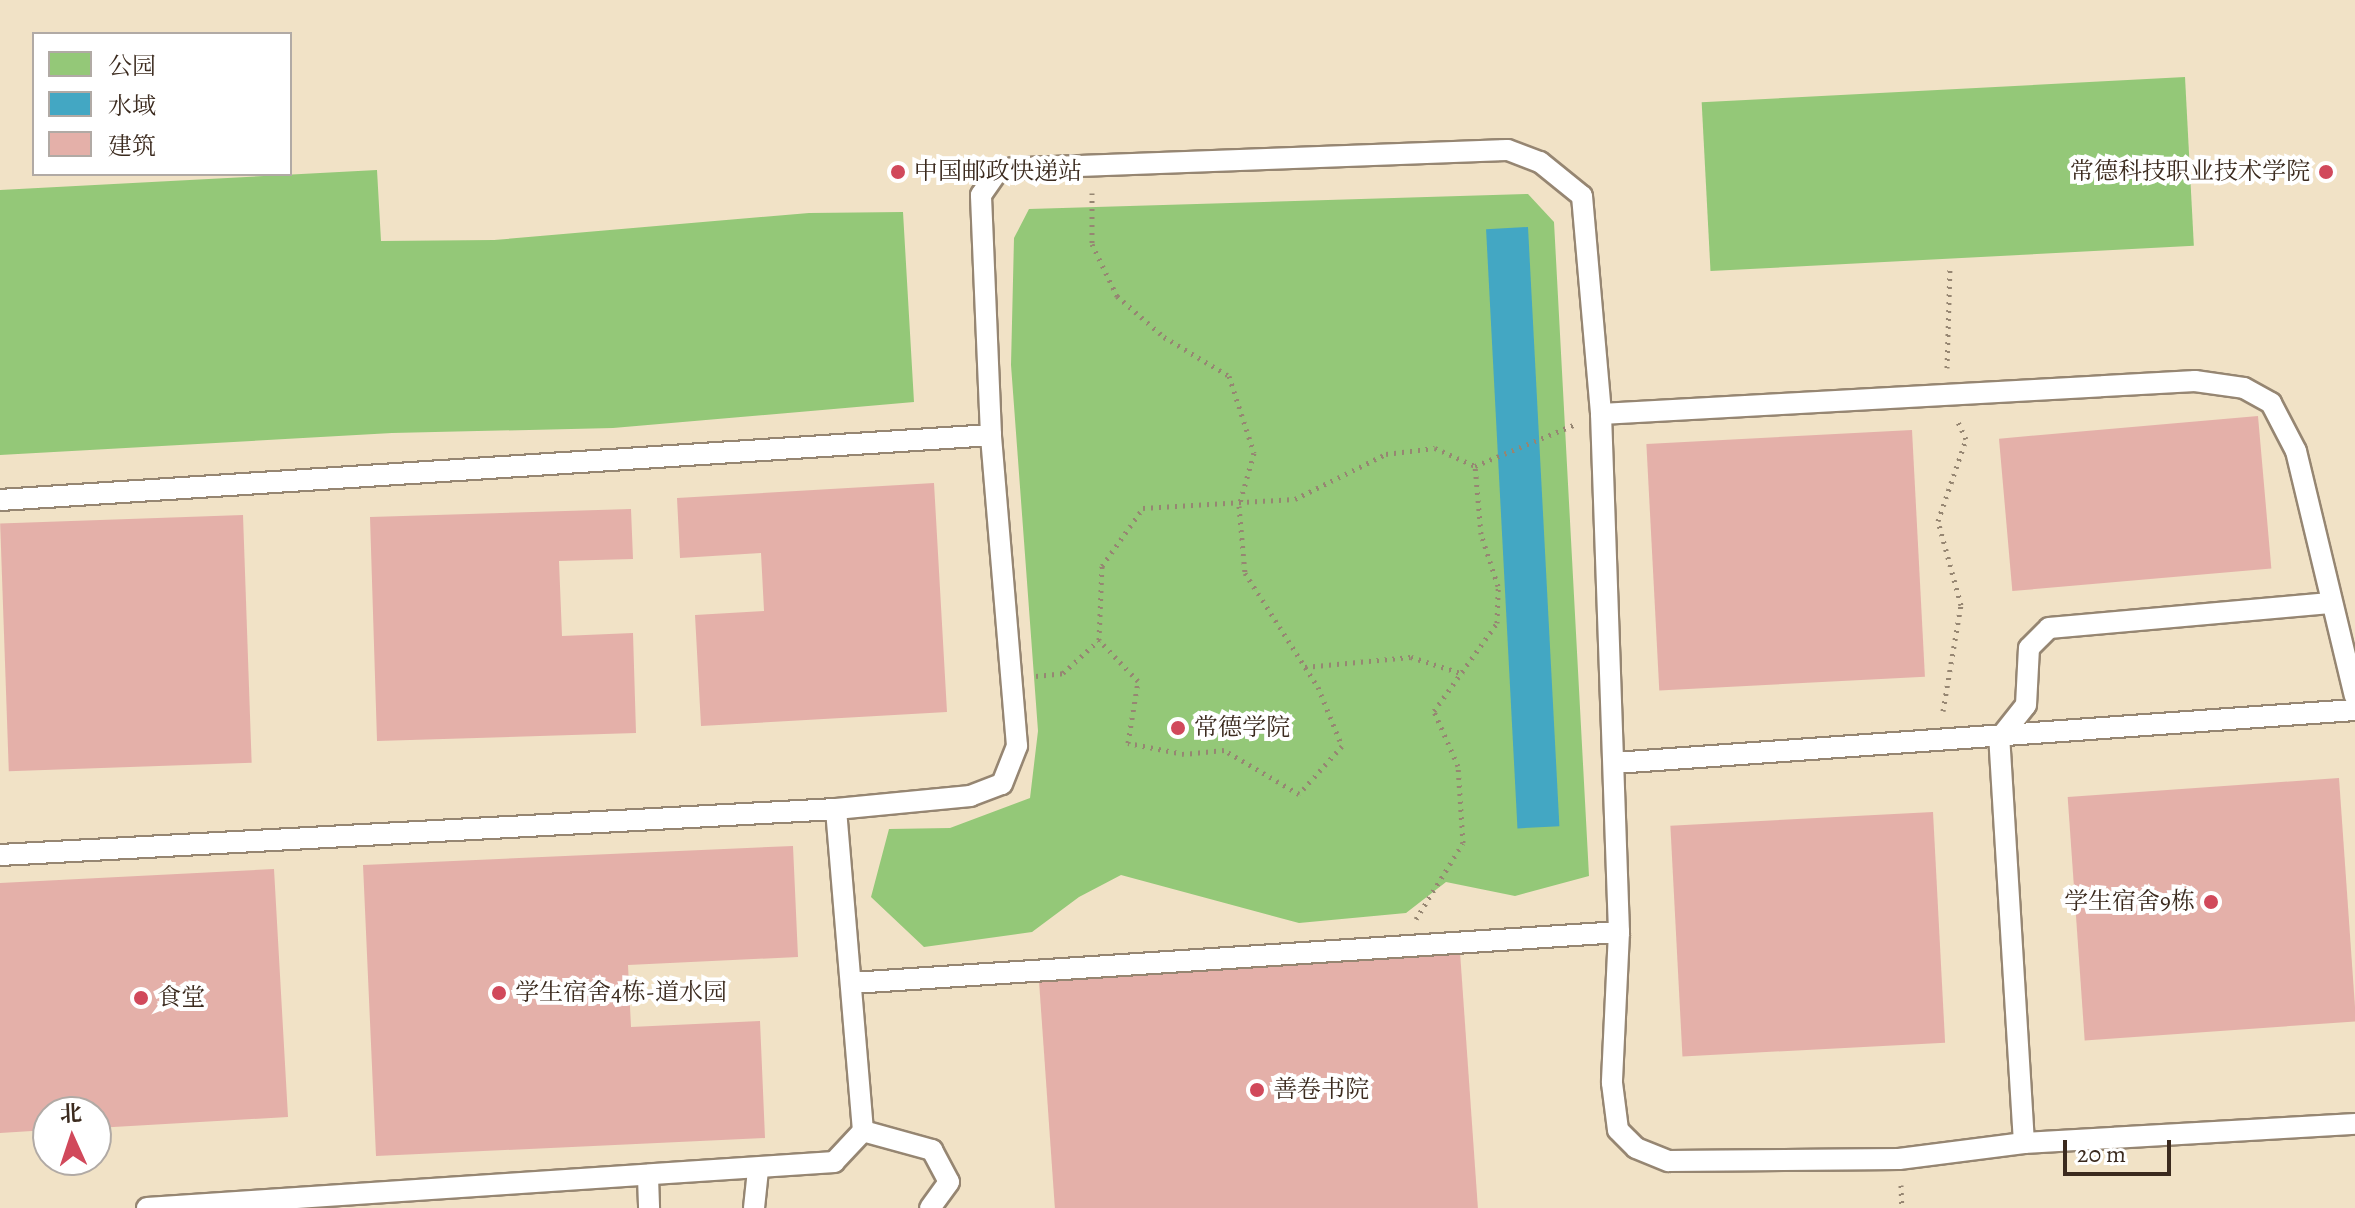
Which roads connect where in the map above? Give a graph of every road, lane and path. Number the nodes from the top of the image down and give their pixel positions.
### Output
1 (1092, 164) junction
2 (1950, 265) dead end
3 (1946, 395) junction
4 (1601, 414) junction
5 (991, 435) junction
6 (1475, 466) junction
7 (0, 500) edge
8 (1239, 506) junction
9 (2330, 603) junction
10 (1099, 640) junction
11 (1305, 667) junction
12 (1464, 674) junction
13 (1011, 679) junction
14 (2355, 696) edge
15 (2355, 710) edge
16 (1999, 739) junction
17 (1933, 744) junction
18 (1615, 763) junction
19 (836, 809) junction
20 (0, 855) edge
21 (1619, 932) junction
22 (1398, 947) junction
23 (852, 983) junction
24 (2355, 1124) edge
25 (863, 1131) junction
26 (2024, 1143) junction
27 (758, 1171) junction
28 (648, 1177) junction
29 (147, 1208) edge
30 (649, 1208) edge
31 (754, 1208) edge
32 (930, 1208) edge

1 - 4 lane
1 - 5 lane
1 - 8 path
2 - 3 path
3 - 4 lane
3 - 9 lane
3 - 17 path
4 - 6 path
4 - 18 lane
5 - 7 lane
5 - 13 lane
6 - 8 path
6 - 12 path
8 - 10 path
8 - 11 path
9 - 14 lane
9 - 16 lane
10 - 11 path
10 - 13 path
11 - 12 path
12 - 22 path
13 - 19 lane
15 - 16 lane
16 - 17 lane
16 - 26 lane
17 - 18 lane
18 - 21 lane
19 - 20 lane
19 - 23 lane
21 - 22 lane
21 - 26 lane
22 - 23 lane
23 - 25 lane
24 - 26 lane
25 - 27 lane
25 - 32 lane
27 - 28 lane
27 - 31 lane
28 - 29 lane
28 - 30 lane

